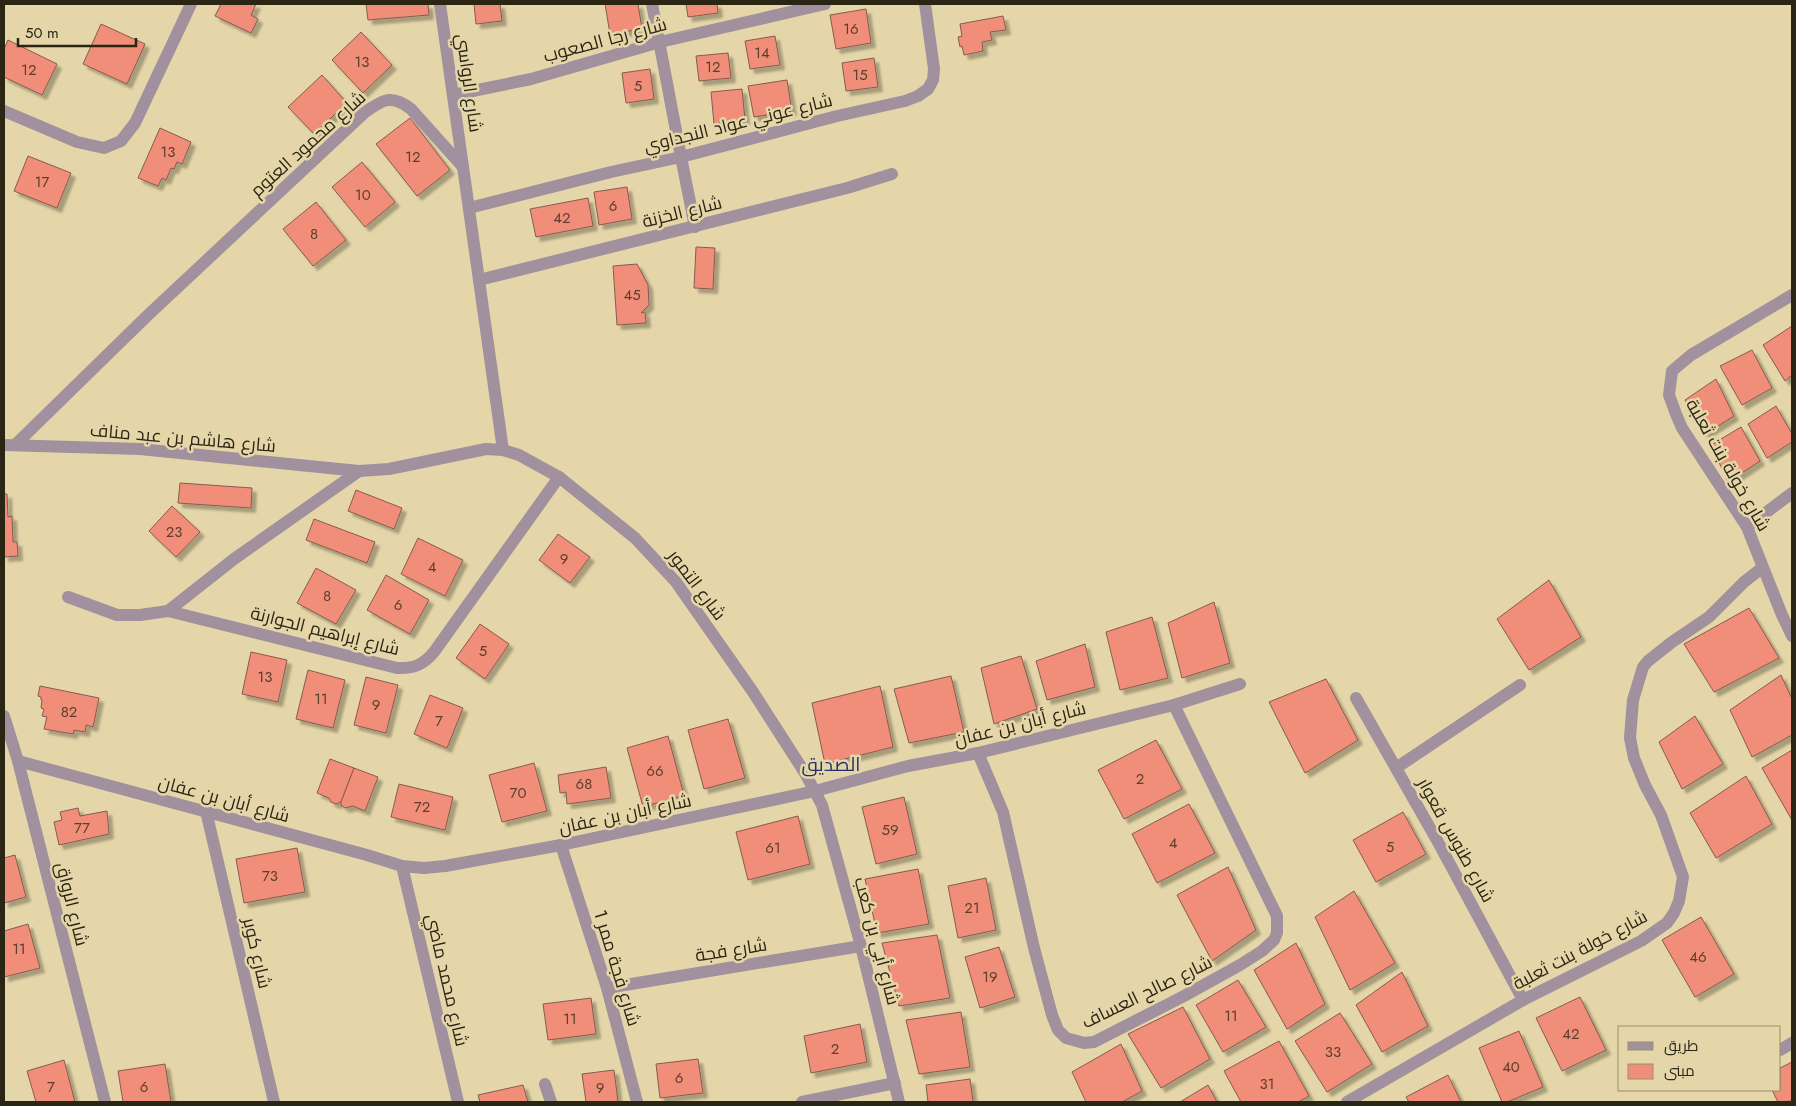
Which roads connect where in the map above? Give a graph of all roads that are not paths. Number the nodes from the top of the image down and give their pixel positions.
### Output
1 (191, 4) edge
2 (440, 4) edge
3 (652, 4) edge
4 (825, 4) edge
5 (925, 4) edge
6 (660, 42) junction
7 (453, 95) junction
8 (4, 111) edge
9 (680, 157) junction
10 (464, 167) junction
11 (892, 174) dead end
12 (469, 208) junction
13 (695, 227) junction
14 (479, 280) junction
15 (1792, 295) edge
16 (9, 445) edge
17 (503, 450) junction
18 (360, 471) junction
19 (559, 477) junction
20 (1792, 493) edge
21 (1747, 527) junction
22 (1762, 568) junction
23 (68, 598) dead end
24 (168, 611) junction
25 (1792, 636) edge
26 (1240, 684) dead end
27 (1520, 685) dead end
28 (1356, 698) dead end
29 (1174, 705) junction
30 (4, 716) edge
31 (978, 753) junction
32 (18, 762) junction
33 (1396, 768) junction
34 (815, 791) junction
35 (206, 812) junction
36 (561, 846) junction
37 (402, 866) junction
38 (861, 946) junction
39 (607, 988) junction
40 (1523, 1000) junction
41 (1792, 1043) edge
42 (1781, 1049) edge
43 (895, 1083) junction
44 (546, 1084) dead end
45 (105, 1102) edge
46 (274, 1102) edge
47 (458, 1102) edge
48 (551, 1102) edge
49 (637, 1102) edge
50 (802, 1102) edge
51 (899, 1102) edge
52 (1347, 1102) edge

1 - 8 street
2 - 7 street, شارع الرواسي
3 - 6 street
4 - 6 street, شارع رجا الصعوب
5 - 9 street, شارع عوني عواد النجداوي
6 - 7 street, شارع رجا الصعوب
6 - 9 street
7 - 10 street, شارع الرواسي
9 - 12 street, شارع عوني عواد النجداوي
9 - 13 street
10 - 12 street
10 - 16 street, شارع محمود العتوم
11 - 13 street, شارع الخزنة
12 - 14 street
13 - 14 street, شارع الخزنة
14 - 17 street
15 - 21 street, شارع خولة بنت ثعلبة
16 - 18 street, شارع هاشم بن عبد مناف
17 - 18 street
17 - 19 street, شارع التمور
18 - 24 street, شارع إبراهيم الجوارنة
19 - 24 street, شارع إبراهيم الجوارنة
19 - 34 street, شارع التمور
20 - 21 street
21 - 22 street, شارع خولة بنت ثعلبة
22 - 25 street, شارع خولة بنت ثعلبة
22 - 40 street, شارع خولة بنت ثعلبة
23 - 24 street, شارع إبراهيم الجوارنة
26 - 29 street, شارع أبان بن عفان
27 - 33 street
28 - 33 street, شارع طنوس قعوار
29 - 31 street, شارع أبان بن عفان
29 - 31 street, شارع صالح العساف
30 - 32 street, شارع الرواق
31 - 34 street, شارع أبان بن عفان
32 - 35 street, شارع أبان بن عفان
32 - 45 street, شارع الرواق
33 - 40 street, شارع طنوس قعوار
34 - 36 street, شارع أبان بن عفان
34 - 38 street, شارع أبي بن كعب
35 - 37 street, شارع أبان بن عفان
35 - 46 street, شارع كوبر
36 - 37 street, شارع أبان بن عفان
36 - 39 street, شارع فجة ممر 1
37 - 47 street, شارع محمد ماضي
38 - 39 street, شارع فجة
38 - 43 street, شارع أبي بن كعب
39 - 49 street, شارع فجة ممر 1
40 - 52 street, شارع خولة بنت ثعلبة
41 - 42 street
43 - 50 street
43 - 51 street, شارع أبي بن كعب
44 - 48 street

